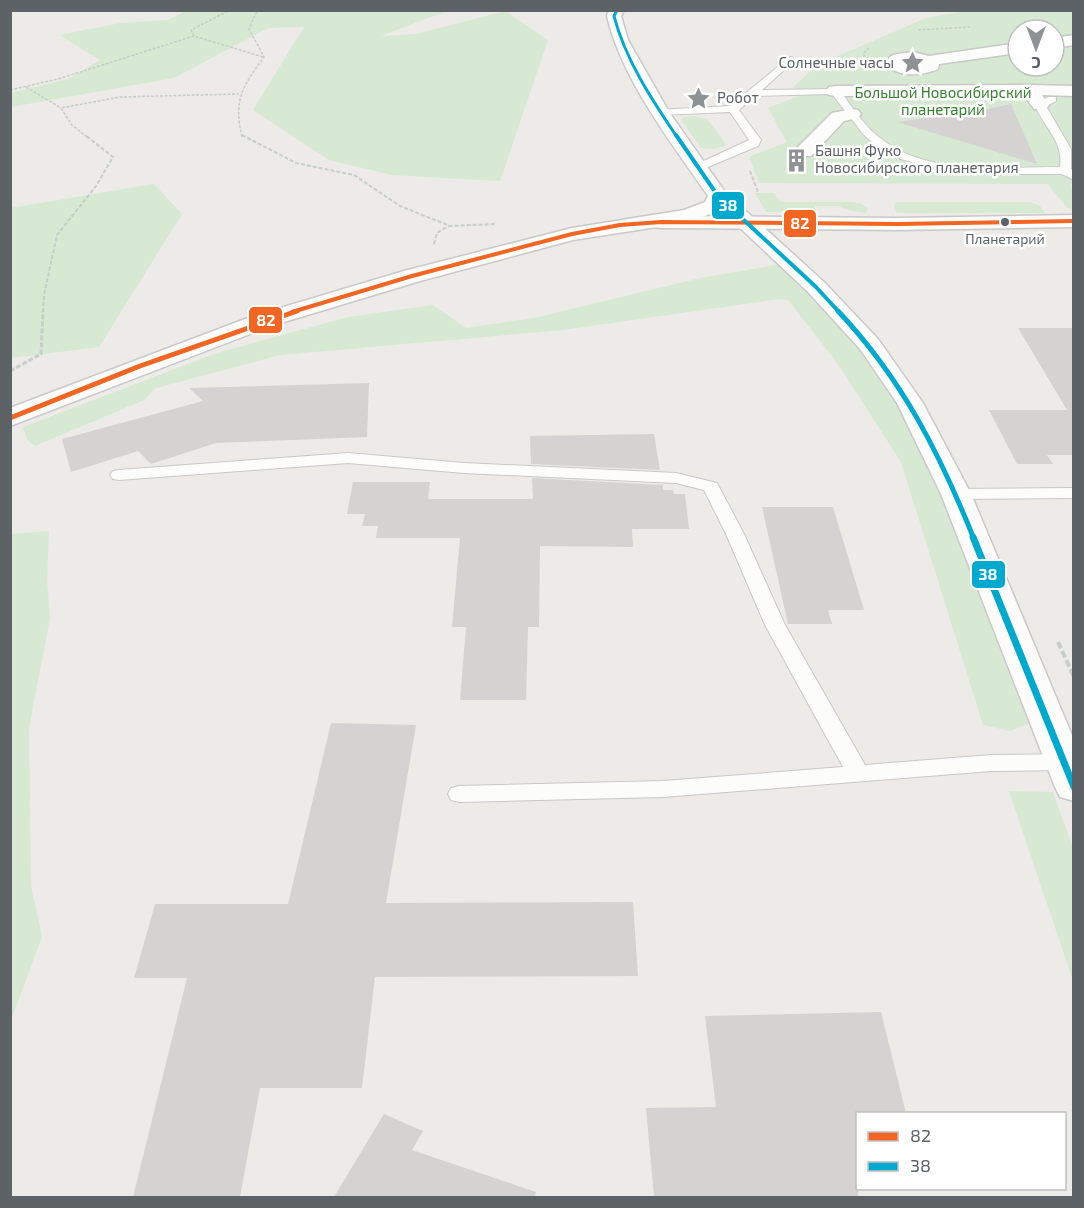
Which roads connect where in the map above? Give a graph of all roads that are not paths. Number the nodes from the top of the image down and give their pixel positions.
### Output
1 (617, 10) edge
2 (1006, 51) edge
3 (789, 60) dead end
4 (1006, 65) edge
5 (921, 72) junction
6 (863, 81) dead end
7 (1074, 90) edge
8 (835, 91) junction
9 (750, 93) junction
10 (1040, 98) junction
11 (733, 109) junction
12 (660, 112) junction
13 (852, 114) junction
14 (804, 152) dead end
15 (699, 167) junction
16 (1070, 168) edge
17 (718, 196) junction
18 (1074, 221) edge
19 (661, 222) junction
20 (747, 223) junction
21 (10, 418) edge
22 (119, 476) dead end
23 (1074, 493) edge
24 (956, 494) junction
25 (858, 773) junction
26 (1069, 774) edge
27 (459, 794) dead end

1 - 12 street
2 - 5 street
3 - 9 lane
4 - 5 street
5 - 6 street
5 - 8 street
5 - 10 street
7 - 10 street
8 - 9 lane
8 - 13 lane
9 - 11 lane
10 - 16 lane
11 - 12 lane
11 - 15 lane
12 - 15 street
13 - 14 street
13 - 16 lane
15 - 17 street
17 - 19 street
17 - 20 street
18 - 20 street
19 - 20 street
19 - 21 street
20 - 24 street
22 - 25 lane
23 - 24 lane
24 - 26 street
25 - 26 lane
25 - 27 lane

